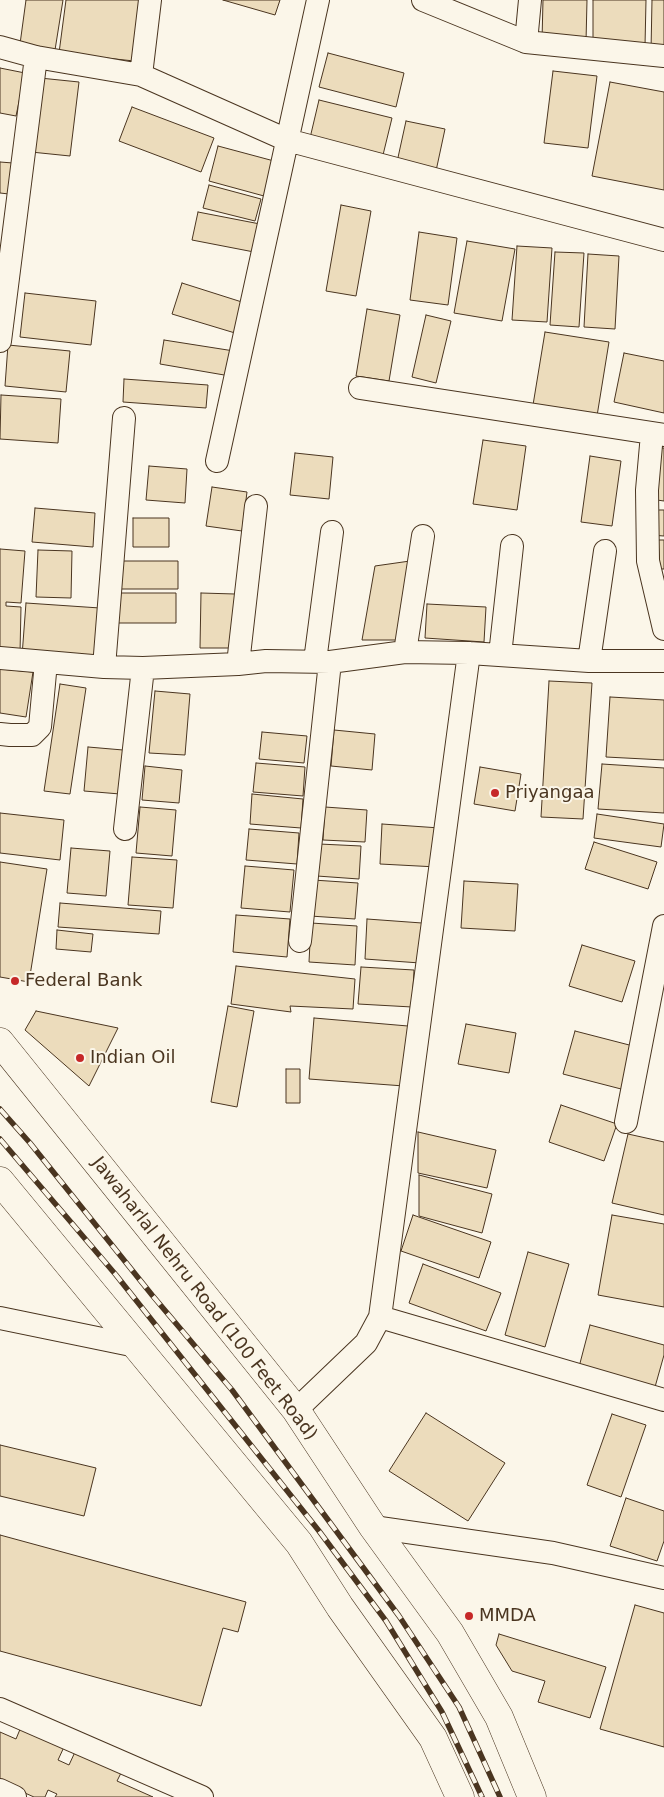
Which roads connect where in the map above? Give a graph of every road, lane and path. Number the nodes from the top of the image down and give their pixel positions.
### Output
1 (150, 0) edge
2 (318, 0) edge
3 (423, 0) edge
4 (530, 0) edge
5 (526, 42) junction
6 (0, 48) edge
7 (664, 56) edge
8 (36, 58) junction
9 (141, 76) junction
10 (287, 140) junction
11 (664, 240) edge
12 (0, 342) edge
13 (360, 388) dead end
14 (124, 418) dead end
15 (658, 435) edge
16 (217, 461) dead end
17 (256, 506) dead end
18 (332, 532) dead end
19 (423, 536) dead end
20 (512, 546) dead end
21 (605, 550) dead end
22 (664, 629) edge
23 (405, 652) junction
24 (469, 653) junction
25 (500, 655) junction
26 (0, 658) edge
27 (589, 660) junction
28 (664, 660) edge
29 (46, 662) junction
30 (323, 662) junction
31 (238, 664) junction
32 (104, 667) junction
33 (144, 668) junction
34 (0, 734) edge
35 (125, 829) dead end
36 (664, 926) edge
37 (300, 941) dead end
38 (0, 1042) edge
39 (626, 1122) dead end
40 (0, 1181) edge
41 (380, 1317) junction
42 (0, 1318) edge
43 (136, 1346) junction
44 (664, 1400) edge
45 (296, 1410) junction
46 (373, 1527) junction
47 (664, 1578) edge
48 (0, 1709) edge
49 (0, 1790) edge
50 (15, 1797) edge
51 (202, 1797) edge
52 (460, 1797) edge
53 (532, 1797) edge

1 - 9 street
2 - 10 street
3 - 5 street
4 - 5 street
5 - 7 street
6 - 8 street
8 - 9 street
8 - 12 street
9 - 10 street
10 - 11 street
10 - 16 street
13 - 15 street
14 - 32 street
15 - 22 street
17 - 31 street
18 - 30 street
19 - 23 street
20 - 25 street
21 - 27 street
23 - 24 street
23 - 30 street
24 - 25 street
24 - 41 street
25 - 27 street
26 - 29 street
27 - 28 street
29 - 32 street
29 - 34 street
30 - 31 street
30 - 37 street
31 - 33 street
32 - 33 street
33 - 35 street
36 - 39 street
38 - 45 main road, Jawaharlal Nehru Road (100 Feet Road)
40 - 43 main road
41 - 44 street
41 - 45 street
42 - 43 street
43 - 52 main road
45 - 46 main road, Jawaharlal Nehru Road (100 Feet Road)
46 - 47 street
46 - 53 main road, Jawaharlal Nehru Road (100 Feet Road)
48 - 51 street
49 - 50 street

